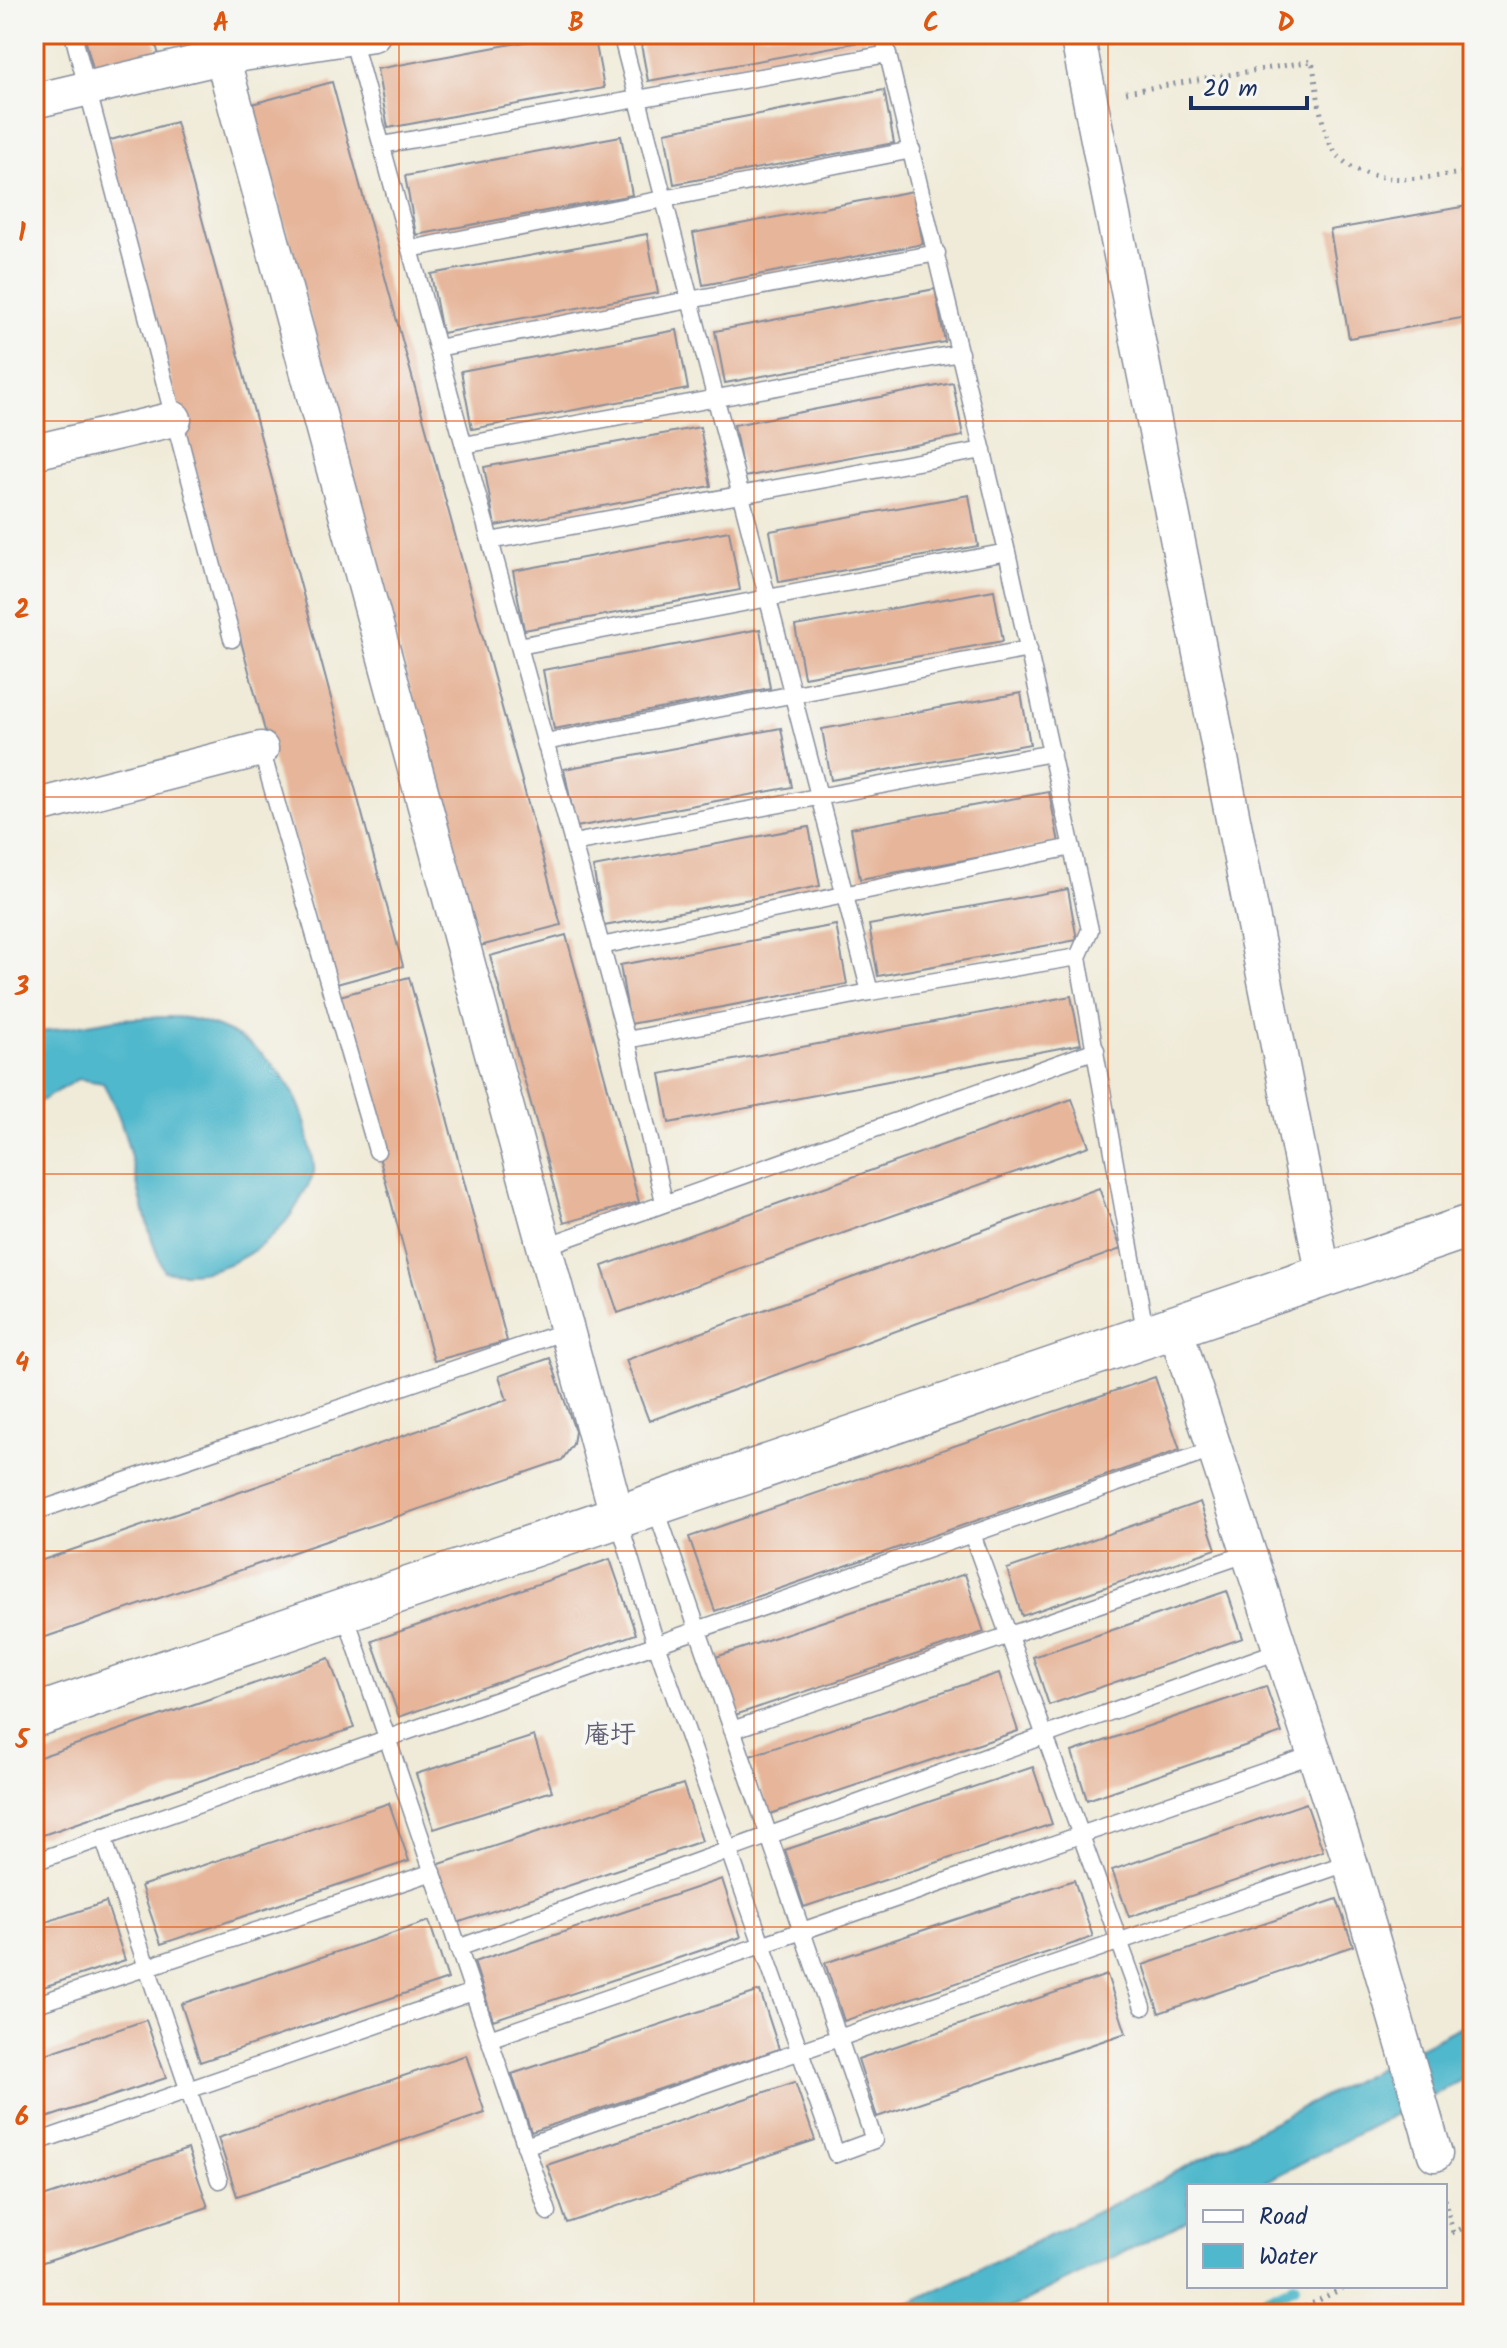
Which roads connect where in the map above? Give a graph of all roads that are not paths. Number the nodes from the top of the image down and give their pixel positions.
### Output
1 (73, 34) edge
2 (621, 34) edge
3 (883, 34) edge
4 (1077, 34) edge
5 (359, 35) edge
6 (219, 46) edge
7 (888, 54) junction
8 (88, 89) junction
9 (638, 99) junction
10 (34, 101) edge
11 (382, 145) junction
12 (912, 150) junction
13 (663, 199) junction
14 (410, 249) junction
15 (937, 253) junction
16 (690, 301) junction
17 (437, 348) junction
18 (960, 353) junction
19 (715, 399) junction
20 (174, 419) junction
21 (464, 445) junction
22 (983, 450) junction
23 (34, 452) edge
24 (741, 495) junction
25 (490, 541) junction
26 (1007, 552) junction
27 (767, 598) junction
28 (232, 639) dead end
29 (519, 646) junction
30 (1029, 649) junction
31 (792, 695) junction
32 (545, 742) junction
33 (261, 749) joint
34 (1052, 753) junction
35 (819, 796) junction
36 (34, 807) edge
37 (573, 843) junction
38 (1072, 847) junction
39 (844, 894) junction
40 (601, 946) junction
41 (1078, 957) junction
42 (870, 992) junction
43 (627, 1040) junction
44 (1096, 1050) junction
45 (377, 1151) dead end
46 (664, 1202) junction
47 (1473, 1225) edge
48 (543, 1247) junction
49 (1324, 1277) junction
50 (566, 1331) junction
51 (1161, 1333) junction
52 (1215, 1449) junction
53 (636, 1510) junction
54 (34, 1512) edge
55 (972, 1534) junction
56 (1249, 1553) junction
57 (344, 1610) junction
58 (697, 1629) junction
59 (1008, 1635) junction
60 (656, 1644) junction
61 (1281, 1650) junction
62 (34, 1716) edge
63 (732, 1730) junction
64 (1045, 1735) junction
65 (387, 1738) junction
66 (1315, 1754) junction
67 (769, 1835) junction
68 (1081, 1835) junction
69 (103, 1837) junction
70 (729, 1850) junction
71 (34, 1862) edge
72 (1350, 1862) junction
73 (433, 1872) junction
74 (802, 1931) junction
75 (1120, 1941) junction
76 (762, 1945) junction
77 (458, 1948) junction
78 (147, 1967) junction
79 (473, 1992) junction
80 (34, 2005) edge
81 (1143, 2007) dead end
82 (839, 2037) junction
83 (489, 2039) junction
84 (799, 2051) junction
85 (189, 2090) junction
86 (34, 2143) edge
87 (525, 2146) junction
88 (1435, 2154) dead end
89 (219, 2180) dead end
90 (548, 2212) dead end

1 - 8 lane
2 - 9 lane
3 - 7 lane
4 - 49 street
5 - 6 street
5 - 11 lane
6 - 8 street
6 - 48 street
7 - 9 lane
7 - 12 lane
8 - 10 street
8 - 20 lane
9 - 11 lane
9 - 13 lane
11 - 14 lane
12 - 13 lane
12 - 15 lane
13 - 14 lane
13 - 16 lane
14 - 17 lane
15 - 16 lane
15 - 18 lane
16 - 17 lane
16 - 19 lane
17 - 21 lane
18 - 19 lane
18 - 22 lane
19 - 21 lane
19 - 24 lane
20 - 23 street
20 - 28 lane
21 - 25 lane
22 - 24 lane
22 - 26 lane
24 - 25 lane
24 - 27 lane
25 - 29 lane
26 - 27 lane
26 - 30 lane
27 - 29 lane
27 - 31 lane
29 - 32 lane
30 - 31 lane
30 - 34 lane
31 - 32 lane
31 - 35 lane
32 - 37 lane
33 - 36 street
33 - 45 lane
34 - 35 lane
34 - 38 lane
35 - 37 lane
35 - 39 lane
37 - 40 lane
38 - 39 lane
38 - 41 lane
39 - 40 lane
39 - 42 lane
40 - 43 lane
41 - 42 lane
41 - 44 lane
42 - 43 lane
43 - 46 lane
44 - 46 lane
44 - 51 lane
46 - 48 lane
47 - 49 street
48 - 50 street
49 - 51 street
50 - 53 street
50 - 54 lane
51 - 52 street
51 - 53 street
52 - 55 lane
52 - 56 street
53 - 57 street
53 - 58 lane
53 - 60 lane
55 - 58 lane
55 - 59 lane
56 - 59 lane
56 - 61 street
57 - 62 street
57 - 65 lane
58 - 60 lane
58 - 63 lane
59 - 63 lane
59 - 64 lane
60 - 65 lane
60 - 70 lane
61 - 64 lane
61 - 66 street
63 - 67 lane
64 - 67 lane
64 - 68 lane
65 - 69 lane
65 - 73 lane
66 - 68 lane
66 - 72 street
67 - 70 lane
67 - 74 lane
68 - 74 lane
68 - 75 lane
69 - 71 lane
69 - 78 lane
70 - 76 lane
70 - 77 lane
72 - 75 lane
72 - 88 street
73 - 77 lane
73 - 78 lane
74 - 76 lane
74 - 82 lane
75 - 81 lane
75 - 82 lane
76 - 83 lane
76 - 84 lane
77 - 79 lane
78 - 80 lane
78 - 85 lane
79 - 83 lane
79 - 85 lane
82 - 84 lane
82 - 84 lane
83 - 87 lane
84 - 87 lane
85 - 86 lane
85 - 89 lane
87 - 90 lane

